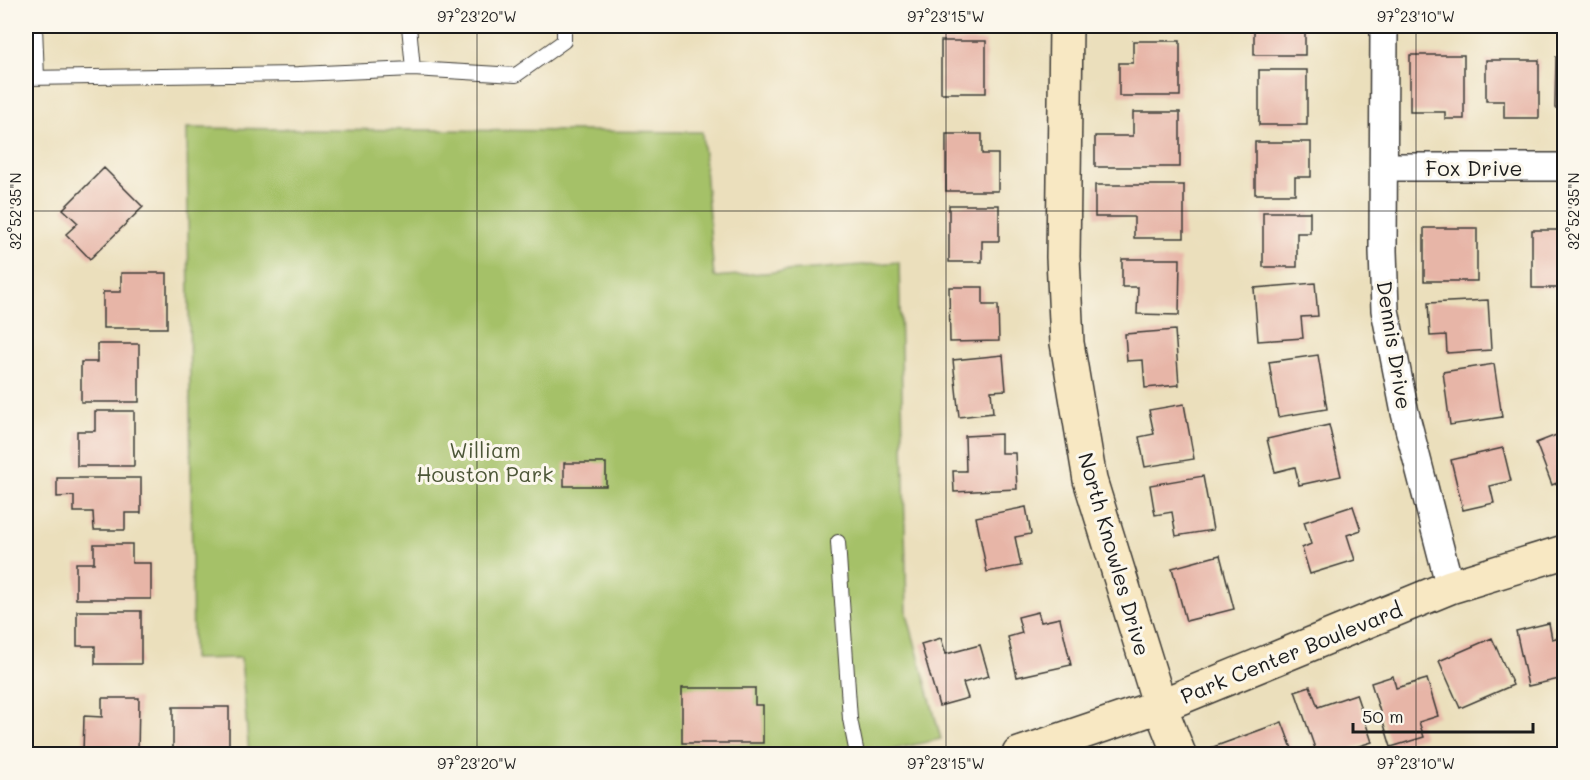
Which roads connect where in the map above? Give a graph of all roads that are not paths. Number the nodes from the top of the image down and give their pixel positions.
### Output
1 (35, 26) edge
2 (409, 26) edge
3 (564, 26) edge
4 (1066, 26) edge
5 (1384, 26) edge
6 (413, 69) junction
7 (31, 78) edge
8 (1384, 167) junction
9 (1564, 167) edge
10 (838, 542) dead end
11 (1564, 552) edge
12 (1450, 587) junction
13 (1160, 706) junction
14 (857, 754) edge
15 (1019, 754) edge
16 (1179, 754) edge

1 - 7 lane
2 - 6 lane
3 - 6 lane
4 - 13 street, North Knowles Drive
5 - 8 street, Dennis Drive
6 - 7 lane
8 - 9 street, Fox Drive
8 - 12 street, Dennis Drive
10 - 14 lane
11 - 12 street, Park Center Boulevard
12 - 13 street, Park Center Boulevard
13 - 15 street, Park Center Boulevard
13 - 16 street, North Knowles Drive

